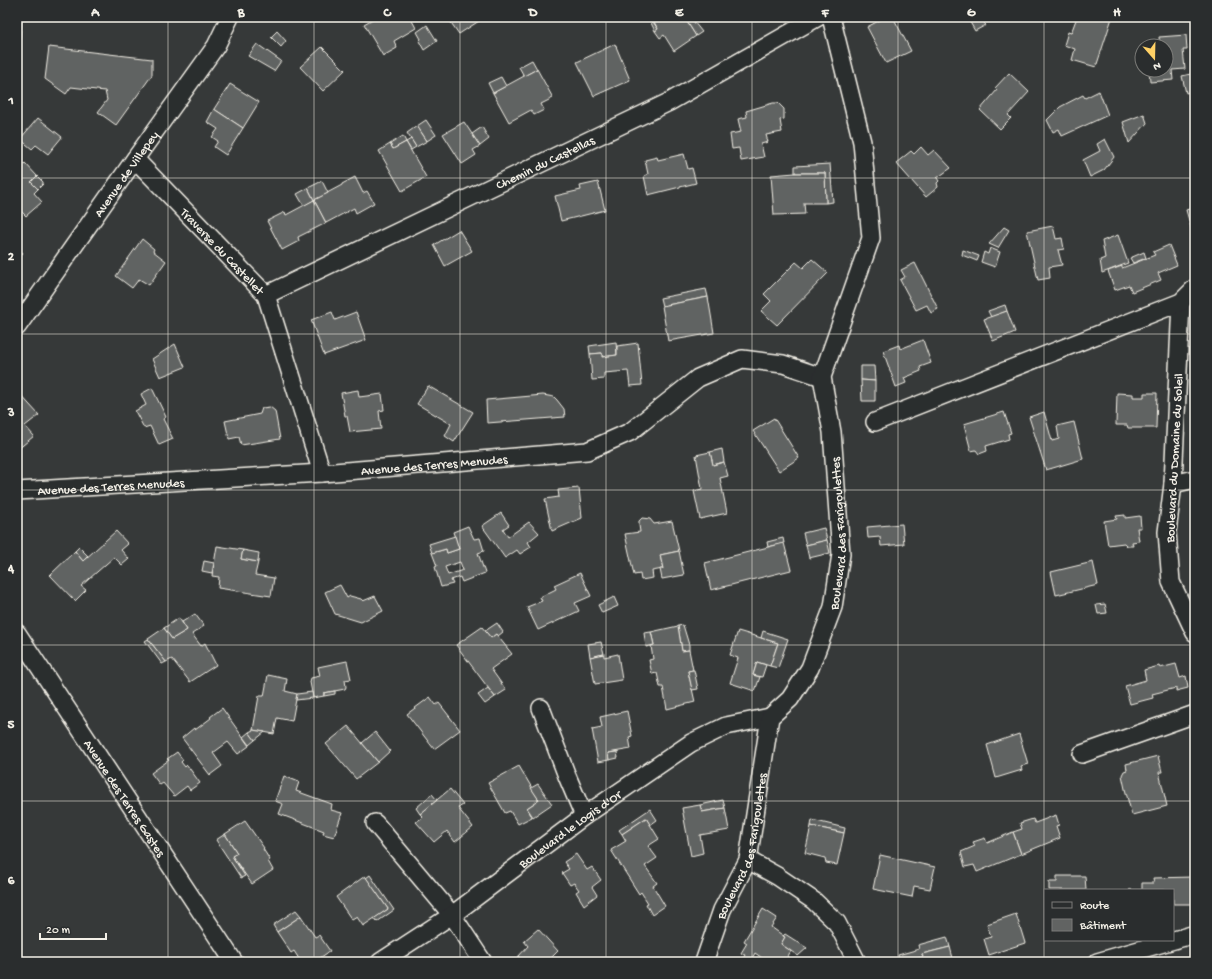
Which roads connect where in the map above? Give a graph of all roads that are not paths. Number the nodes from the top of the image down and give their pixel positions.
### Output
1 (230, 17) edge
2 (818, 17) edge
3 (831, 17) edge
4 (135, 159) junction
5 (1195, 288) edge
6 (266, 295) junction
7 (1181, 302) junction
8 (17, 327) edge
9 (822, 377) junction
10 (876, 422) dead end
11 (322, 473) junction
12 (1195, 479) edge
13 (1173, 484) junction
14 (17, 491) edge
15 (17, 633) edge
16 (1195, 633) edge
17 (541, 708) dead end
18 (1195, 714) edge
19 (770, 717) junction
20 (1082, 754) dead end
21 (584, 816) junction
22 (375, 823) dead end
23 (748, 860) junction
24 (452, 915) junction
25 (1195, 934) edge
26 (1174, 940) edge
27 (1170, 941) edge
28 (234, 962) edge
29 (380, 962) edge
30 (483, 962) edge
31 (704, 962) edge
32 (857, 962) edge
33 (1097, 962) edge

1 - 4 street, Avenue de Villepey
2 - 6 street, Chemin du Castellas
3 - 9 street, Boulevard des Farigoulettes
4 - 6 street, Traverse du Castellet
4 - 8 street, Avenue de Villepey
5 - 7 street
6 - 11 street, Traverse du Castellet
7 - 10 street
7 - 13 street, Boulevard du Domaine du Soleil
9 - 11 street, Avenue des Terres Menudes
9 - 19 street, Boulevard des Farigoulettes
11 - 14 street, Avenue des Terres Menudes
12 - 13 street
13 - 16 street, Boulevard du Domaine du Soleil
15 - 28 street, Avenue des Terres Gastes
17 - 21 street
18 - 20 street
19 - 21 street, Boulevard le Logis d'Or
19 - 23 street, Boulevard des Farigoulettes
21 - 24 street, Boulevard le Logis d'Or
22 - 24 street
23 - 31 street, Boulevard des Farigoulettes
23 - 32 street
24 - 29 street, Boulevard le Logis d'Or
24 - 30 street
25 - 26 street
27 - 33 street

